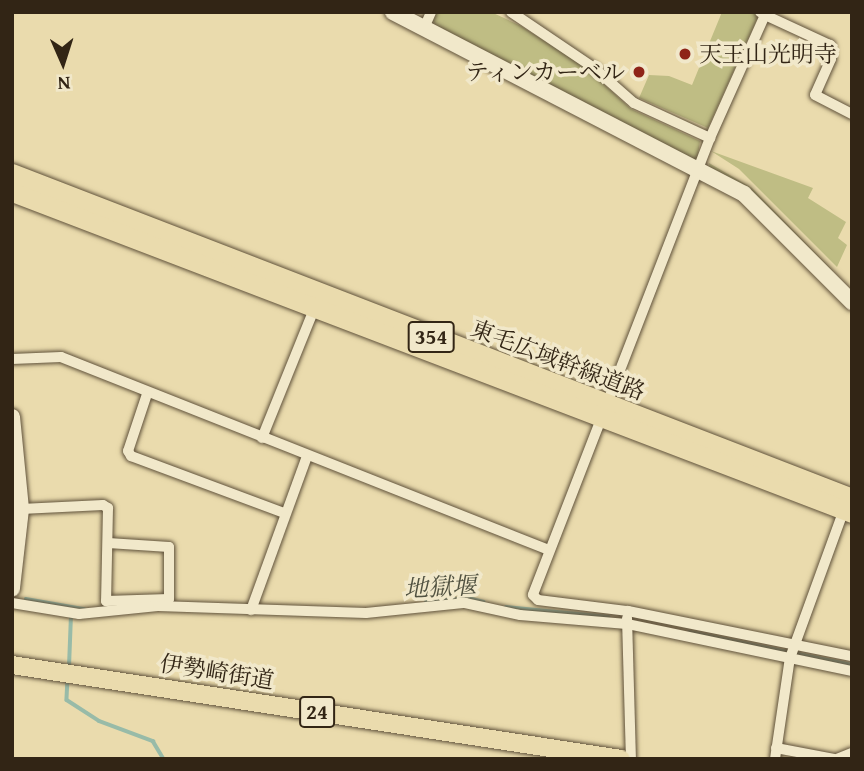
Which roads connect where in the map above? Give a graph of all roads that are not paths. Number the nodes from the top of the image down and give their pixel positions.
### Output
1 (393, 12) edge
2 (430, 12) edge
3 (511, 12) edge
4 (762, 14) edge
5 (424, 28) junction
6 (852, 114) edge
7 (710, 138) junction
8 (12, 173) edge
9 (699, 173) junction
10 (12, 192) edge
11 (852, 302) edge
12 (315, 307) junction
13 (12, 359) edge
14 (147, 394) junction
15 (604, 413) junction
16 (12, 417) edge
17 (262, 438) junction
18 (307, 456) junction
19 (849, 507) edge
20 (21, 509) junction
21 (284, 513) junction
22 (108, 543) junction
23 (549, 550) junction
24 (12, 588) edge
25 (12, 603) edge
26 (120, 605) junction
27 (251, 610) junction
28 (628, 611) junction
29 (627, 624) junction
30 (795, 643) junction
31 (852, 656) edge
32 (789, 658) junction
33 (12, 665) edge
34 (852, 671) edge
35 (776, 753) edge
36 (852, 753) edge
37 (621, 759) edge
38 (631, 759) edge
39 (835, 759) edge

1 - 5 street
2 - 5 street
3 - 7 street
4 - 6 street
4 - 7 street
5 - 9 street
7 - 9 street
8 - 15 highway, 東毛広域幹線道路 / 354
9 - 11 street
9 - 15 street
10 - 12 highway, 東毛広域幹線道路 / 354
12 - 15 highway, 東毛広域幹線道路 / 354
12 - 17 street
13 - 14 street
14 - 17 street
14 - 21 street
15 - 19 highway, 東毛広域幹線道路 / 354
15 - 23 street
16 - 20 street
17 - 18 street
18 - 21 street
18 - 23 street
19 - 30 street
20 - 22 street
20 - 24 street
21 - 27 street
22 - 26 street
22 - 26 street
23 - 28 street
25 - 26 street
26 - 27 street
27 - 29 street
28 - 29 street
28 - 30 street
29 - 32 street
29 - 38 street
30 - 31 street
30 - 32 street
32 - 34 street
32 - 35 street
33 - 37 main road, 伊勢崎街道 / 24
35 - 39 street
36 - 39 street

